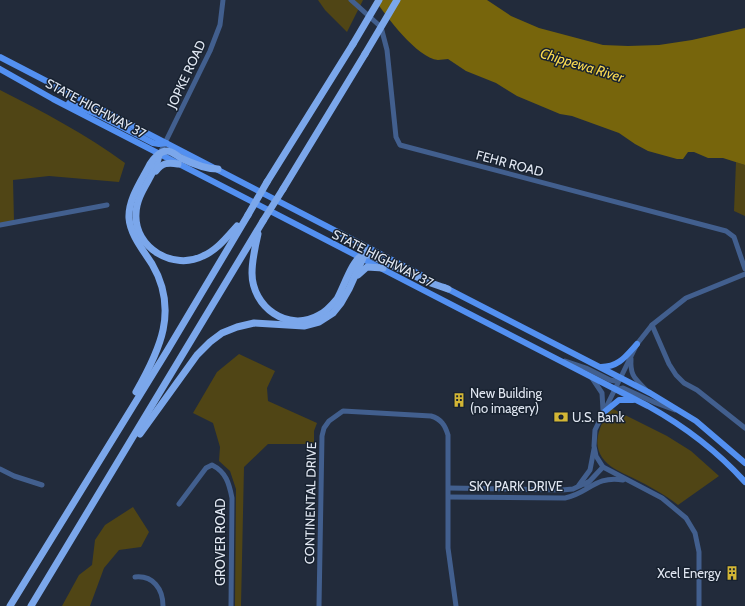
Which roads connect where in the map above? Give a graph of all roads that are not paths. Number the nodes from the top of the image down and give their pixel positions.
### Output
1 (223, 0) edge
2 (351, 0) edge
3 (379, 0) edge
4 (398, 0) edge
5 (0, 58) edge
6 (0, 69) edge
7 (53, 99) junction
8 (166, 143) junction
9 (160, 154) junction
10 (178, 164) junction
11 (218, 169) junction
12 (147, 184) junction
13 (107, 205) dead end
14 (247, 216) junction
15 (262, 224) junction
16 (0, 226) edge
17 (360, 244) junction
18 (363, 257) junction
19 (383, 268) junction
20 (745, 269) edge
21 (745, 274) edge
22 (349, 289) junction
23 (448, 289) junction
24 (652, 325) junction
25 (637, 344) junction
26 (548, 355) junction
27 (632, 355) junction
28 (598, 367) junction
29 (592, 378) junction
30 (621, 378) junction
31 (616, 390) junction
32 (648, 392) junction
33 (636, 400) junction
34 (680, 411) junction
35 (602, 413) junction
36 (745, 428) edge
37 (594, 446) junction
38 (103, 454) junction
39 (123, 454) junction
40 (745, 463) edge
41 (603, 467) junction
42 (0, 469) edge
43 (588, 482) junction
44 (630, 482) junction
45 (745, 482) edge
46 (42, 485) dead end
47 (577, 487) junction
48 (449, 488) junction
49 (582, 491) junction
50 (449, 497) junction
51 (179, 504) dead end
52 (134, 576) dead end
53 (10, 606) edge
54 (31, 606) edge
55 (163, 606) edge
56 (231, 606) edge
57 (319, 606) edge
58 (456, 606) edge
59 (699, 606) edge

1 - 8 street, JOPKE ROAD
2 - 20 street, FEHR ROAD
3 - 14 highway, bridge
4 - 15 highway, bridge
5 - 8 main road, STATE HIGHWAY 37
6 - 7 main road, STATE HIGHWAY 37
7 - 8 main road
7 - 9 main road, STATE HIGHWAY 37
8 - 9 street, JOPKE ROAD
8 - 11 main road, STATE HIGHWAY 37
9 - 10 main road, STATE HIGHWAY 37
9 - 11 highway
9 - 12 highway
9 - 38 highway
10 - 12 highway
10 - 18 main road, STATE HIGHWAY 37
11 - 17 main road, STATE HIGHWAY 37
12 - 14 highway
13 - 16 street
14 - 38 highway
15 - 18 highway
15 - 39 highway
17 - 18 highway
17 - 23 main road, STATE HIGHWAY 37
18 - 19 main road, STATE HIGHWAY 37
18 - 22 highway
18 - 23 highway
19 - 22 highway
19 - 26 main road, STATE HIGHWAY 37
21 - 24 street
22 - 39 highway
23 - 28 main road, STATE HIGHWAY 37
24 - 25 street
24 - 36 street
25 - 27 street
25 - 28 main road
26 - 29 main road, STATE HIGHWAY 37
26 - 30 street
27 - 30 street
27 - 32 street
28 - 30 main road, STATE HIGHWAY 37
29 - 31 main road, STATE HIGHWAY 37
29 - 35 street
30 - 31 street
30 - 32 main road, STATE HIGHWAY 37
31 - 33 main road, STATE HIGHWAY 37
31 - 34 street
31 - 35 street
32 - 34 main road, STATE HIGHWAY 37
33 - 35 main road
33 - 45 main road, STATE HIGHWAY 37
34 - 40 main road, STATE HIGHWAY 37
35 - 37 street, SKY PARK DRIVE
37 - 41 street
37 - 47 street, SKY PARK DRIVE
38 - 53 highway
39 - 54 highway
41 - 43 street, SKY PARK DRIVE
41 - 44 street
42 - 46 street
43 - 47 street, SKY PARK DRIVE
43 - 49 street, SKY PARK DRIVE
44 - 49 street, SKY PARK DRIVE
44 - 59 street
47 - 48 street, SKY PARK DRIVE
48 - 50 street
48 - 57 street, CONTINENTAL DRIVE
49 - 50 street, SKY PARK DRIVE
50 - 58 street
51 - 56 street, GROVER ROAD
52 - 55 street

